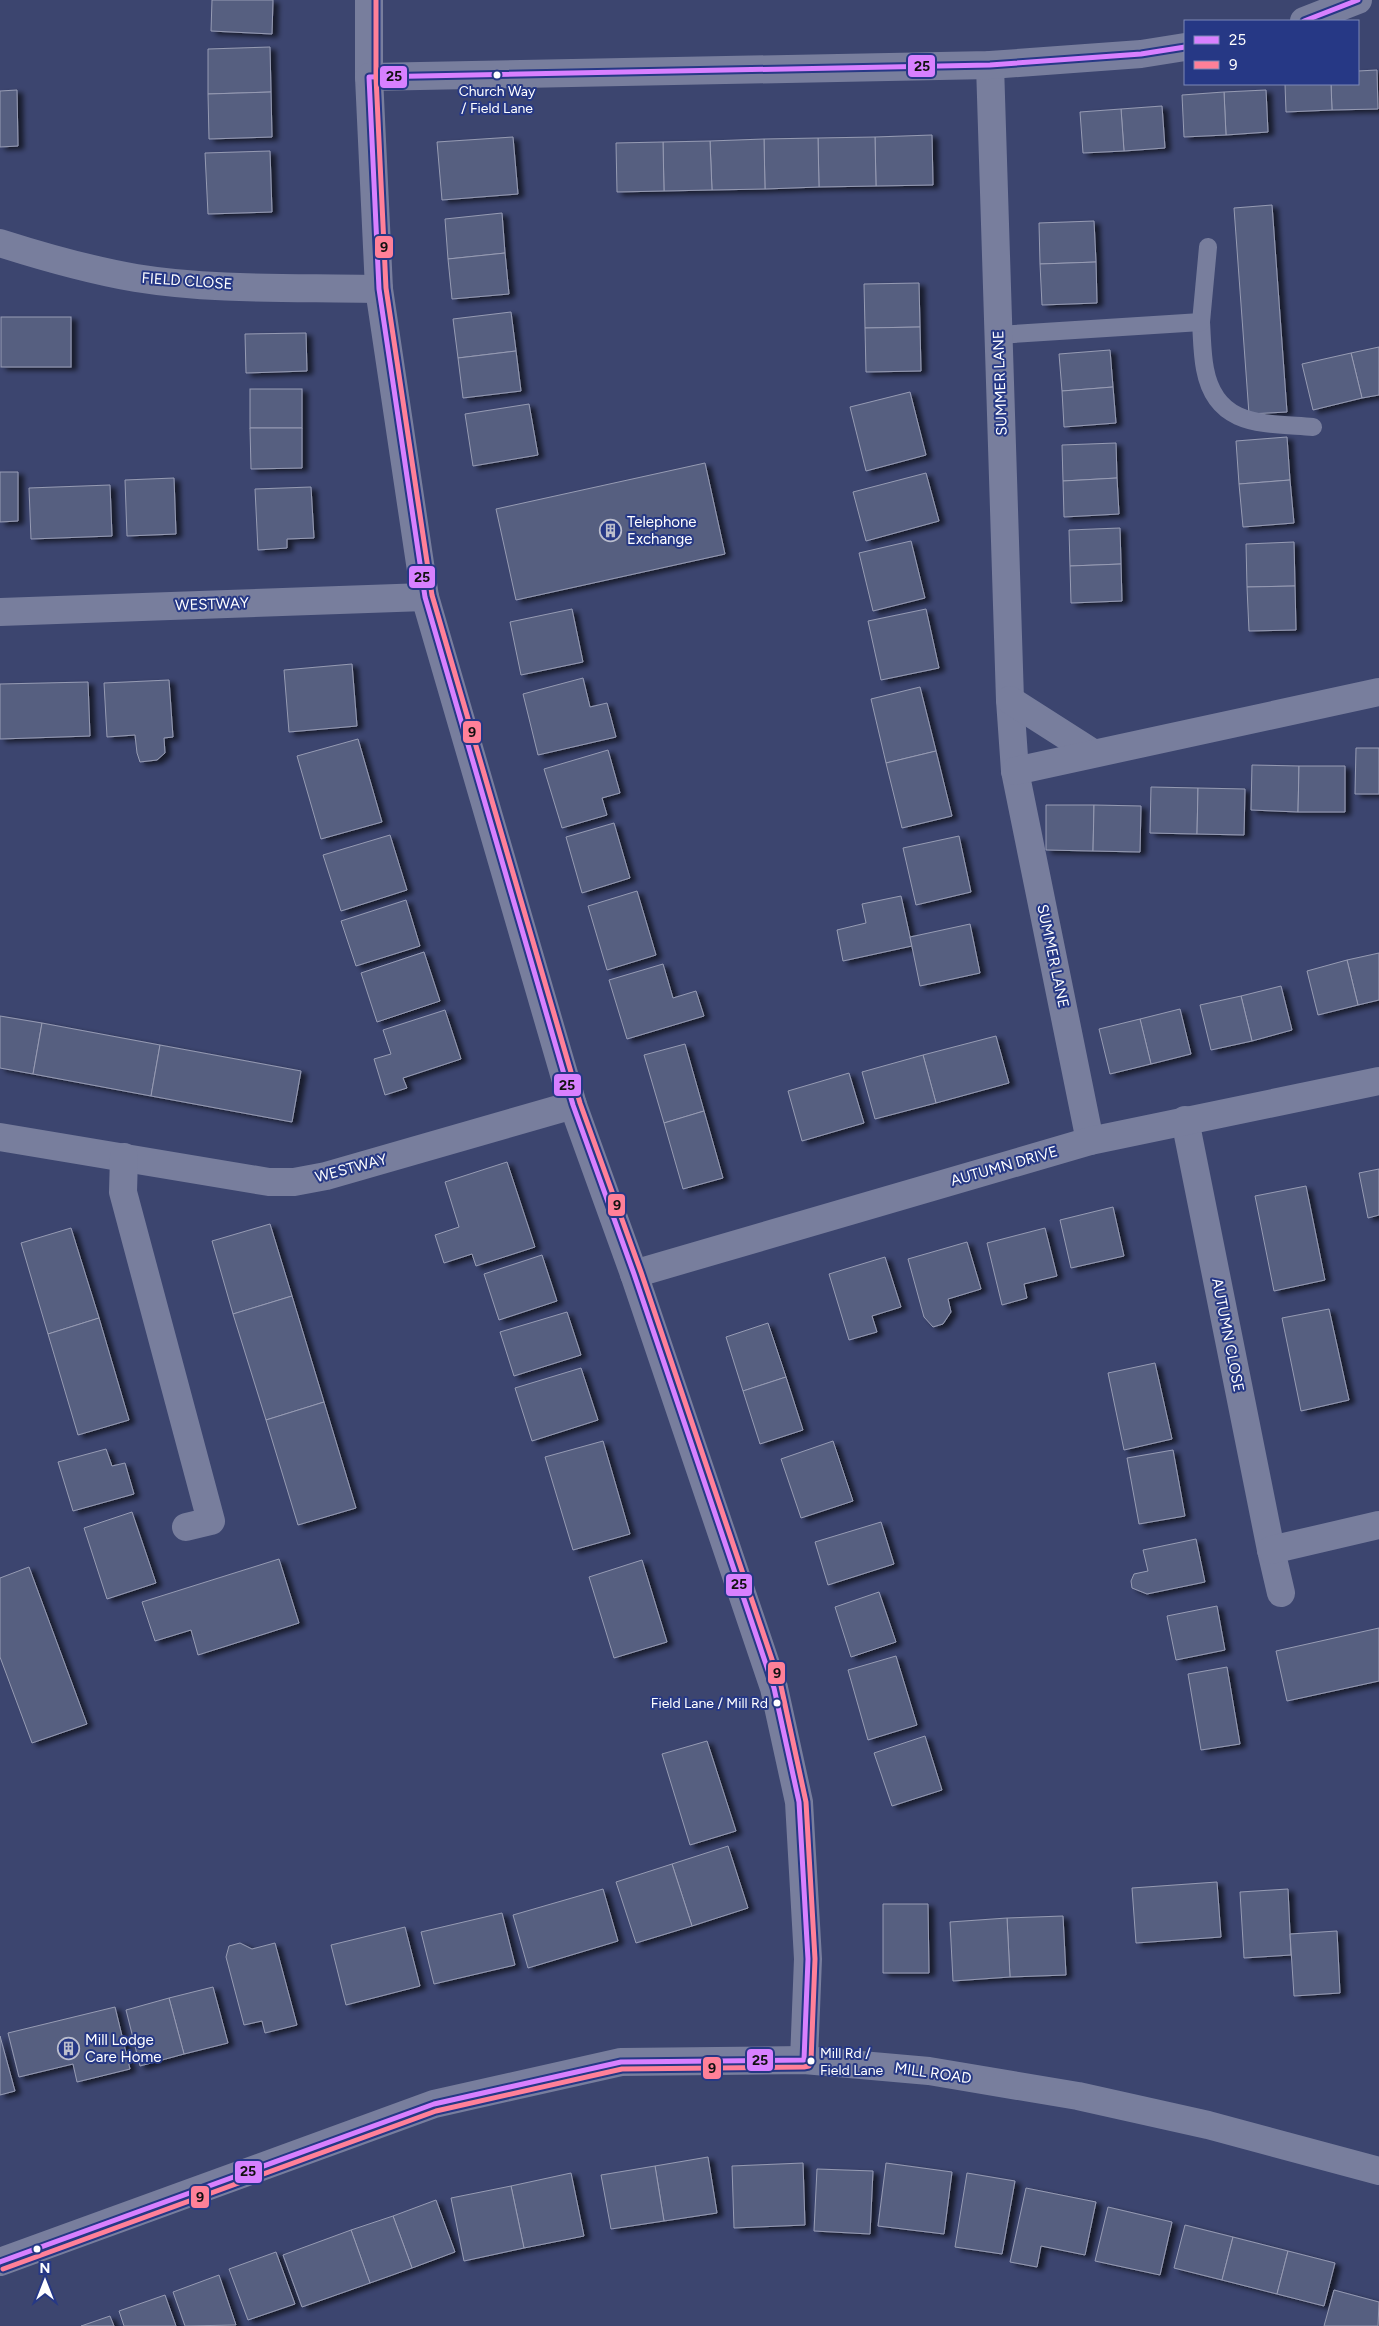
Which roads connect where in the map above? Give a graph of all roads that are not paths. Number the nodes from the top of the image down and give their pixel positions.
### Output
1 (369, 0) edge
2 (1358, 0) edge
3 (1307, 20) edge
4 (1184, 47) edge
5 (990, 65) junction
6 (369, 77) junction
7 (0, 242) edge
8 (1208, 247) dead end
9 (379, 289) junction
10 (1200, 322) junction
11 (998, 335) junction
12 (1312, 427) dead end
13 (425, 597) junction
14 (0, 612) edge
15 (1379, 692) edge
16 (1010, 700) junction
17 (1093, 753) junction
18 (1015, 771) junction
19 (1379, 1081) edge
20 (574, 1105) junction
21 (1185, 1120) junction
22 (0, 1137) edge
23 (1090, 1141) junction
24 (124, 1157) junction
25 (634, 1274) junction
26 (1379, 1525) edge
27 (186, 1527) dead end
28 (1271, 1550) junction
29 (1281, 1593) dead end
30 (804, 2060) junction
31 (1379, 2170) edge
32 (0, 2262) edge

1 - 6 street
2 - 3 street
4 - 5 street
5 - 6 street
5 - 11 street, SUMMER LANE
6 - 9 street
7 - 9 street, FIELD CLOSE
8 - 10 lane
9 - 13 street
10 - 11 lane
10 - 12 lane
11 - 16 street, SUMMER LANE
13 - 14 street, WESTWAY
13 - 20 street
15 - 17 street
16 - 17 street
16 - 18 street, SUMMER LANE
17 - 18 street
18 - 23 street, SUMMER LANE
19 - 21 street, AUTUMN DRIVE
20 - 24 street, WESTWAY
20 - 25 street
21 - 23 street, AUTUMN DRIVE
21 - 28 street, AUTUMN CLOSE
22 - 24 street, WESTWAY
23 - 25 street, AUTUMN DRIVE
24 - 27 street
25 - 30 street
26 - 28 street
28 - 29 street, AUTUMN CLOSE
30 - 31 street, MILL ROAD
30 - 32 street, MILL ROAD

